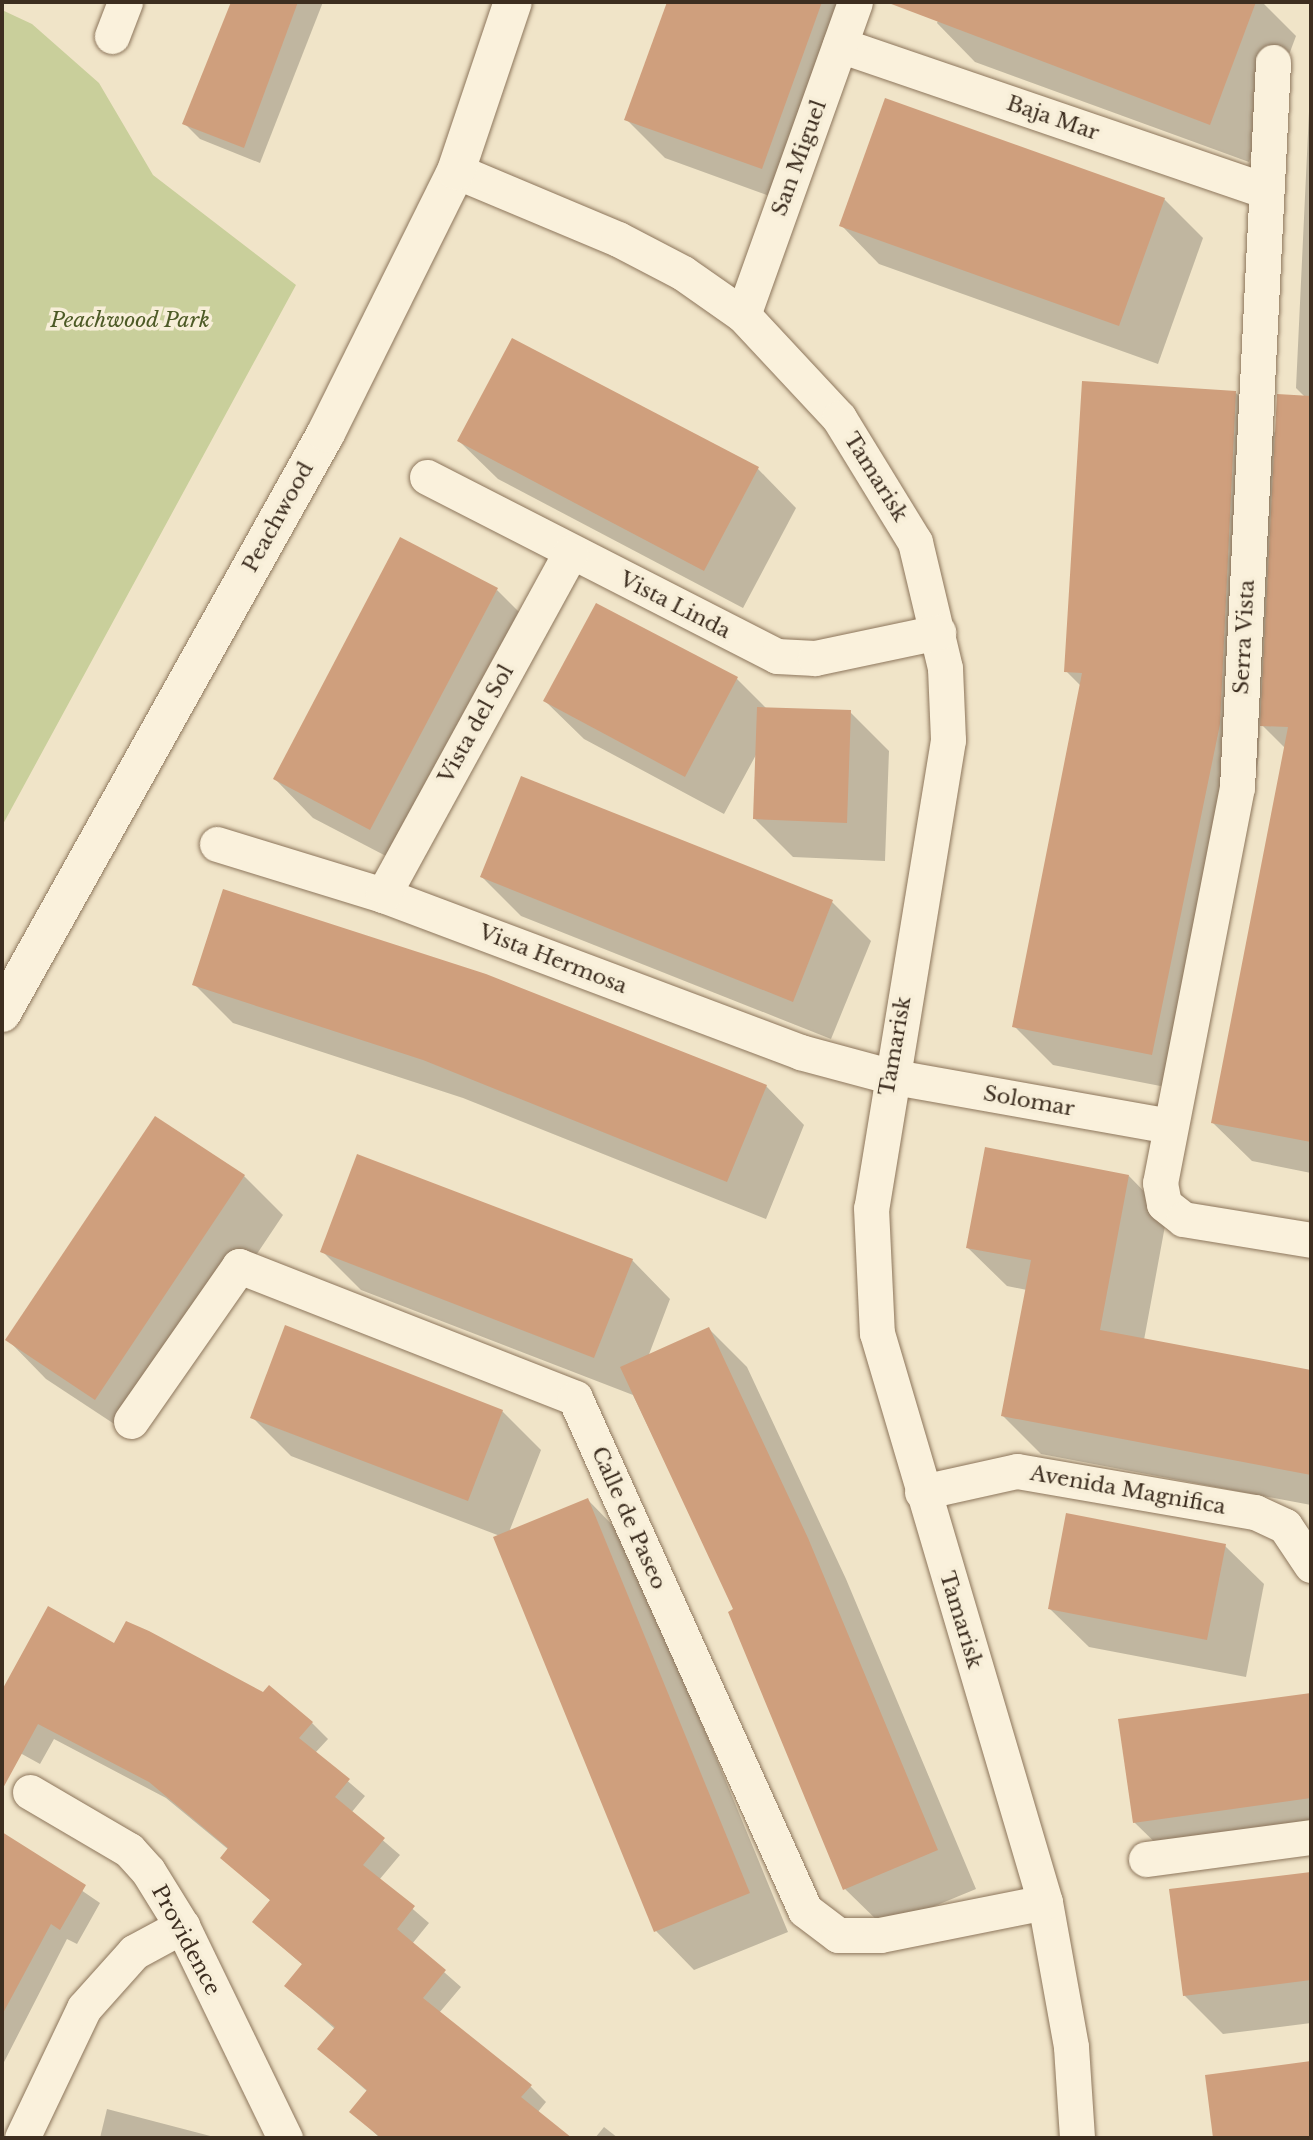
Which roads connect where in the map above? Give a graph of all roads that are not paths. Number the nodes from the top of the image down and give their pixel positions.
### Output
1 (125, 2) edge
2 (513, 2) edge
3 (855, 2) edge
4 (112, 36) dead end
5 (840, 45) junction
6 (1273, 62) dead end
7 (456, 171) junction
8 (1266, 191) junction
9 (743, 315) junction
10 (427, 477) dead end
11 (570, 553) junction
12 (938, 632) junction
13 (217, 844) dead end
14 (383, 895) junction
15 (2, 1013) edge
16 (889, 1076) junction
17 (1169, 1126) junction
18 (1311, 1240) edge
19 (131, 1421) dead end
20 (922, 1492) junction
21 (1311, 1565) edge
22 (30, 1792) dead end
23 (1311, 1837) edge
24 (1146, 1858) dead end
25 (1045, 1902) junction
26 (182, 1926) junction
27 (22, 2138) edge
28 (285, 2138) edge
29 (1076, 2138) edge

1 - 4 street
2 - 7 street, Peachwood
3 - 5 street, San Miguel
5 - 8 street, Baja Mar
5 - 9 street, San Miguel
6 - 8 street, Serra Vista
7 - 9 street, Tamarisk
7 - 15 street, Peachwood
8 - 17 street, Serra Vista
9 - 12 street, Tamarisk
10 - 11 street, Vista Linda
11 - 12 street, Vista Linda
11 - 14 street, Vista del Sol
12 - 16 street, Tamarisk
13 - 14 street, Vista Hermosa
14 - 16 street, Vista Hermosa
16 - 17 street, Solomar
16 - 20 street, Tamarisk
17 - 18 street, Serra Vista
19 - 25 street, Calle de Paseo
20 - 21 street, Avenida Magnifica
20 - 25 street, Tamarisk
22 - 26 street, Providence
23 - 24 street
25 - 29 street, Tamarisk
26 - 27 street
26 - 28 street, Providence

